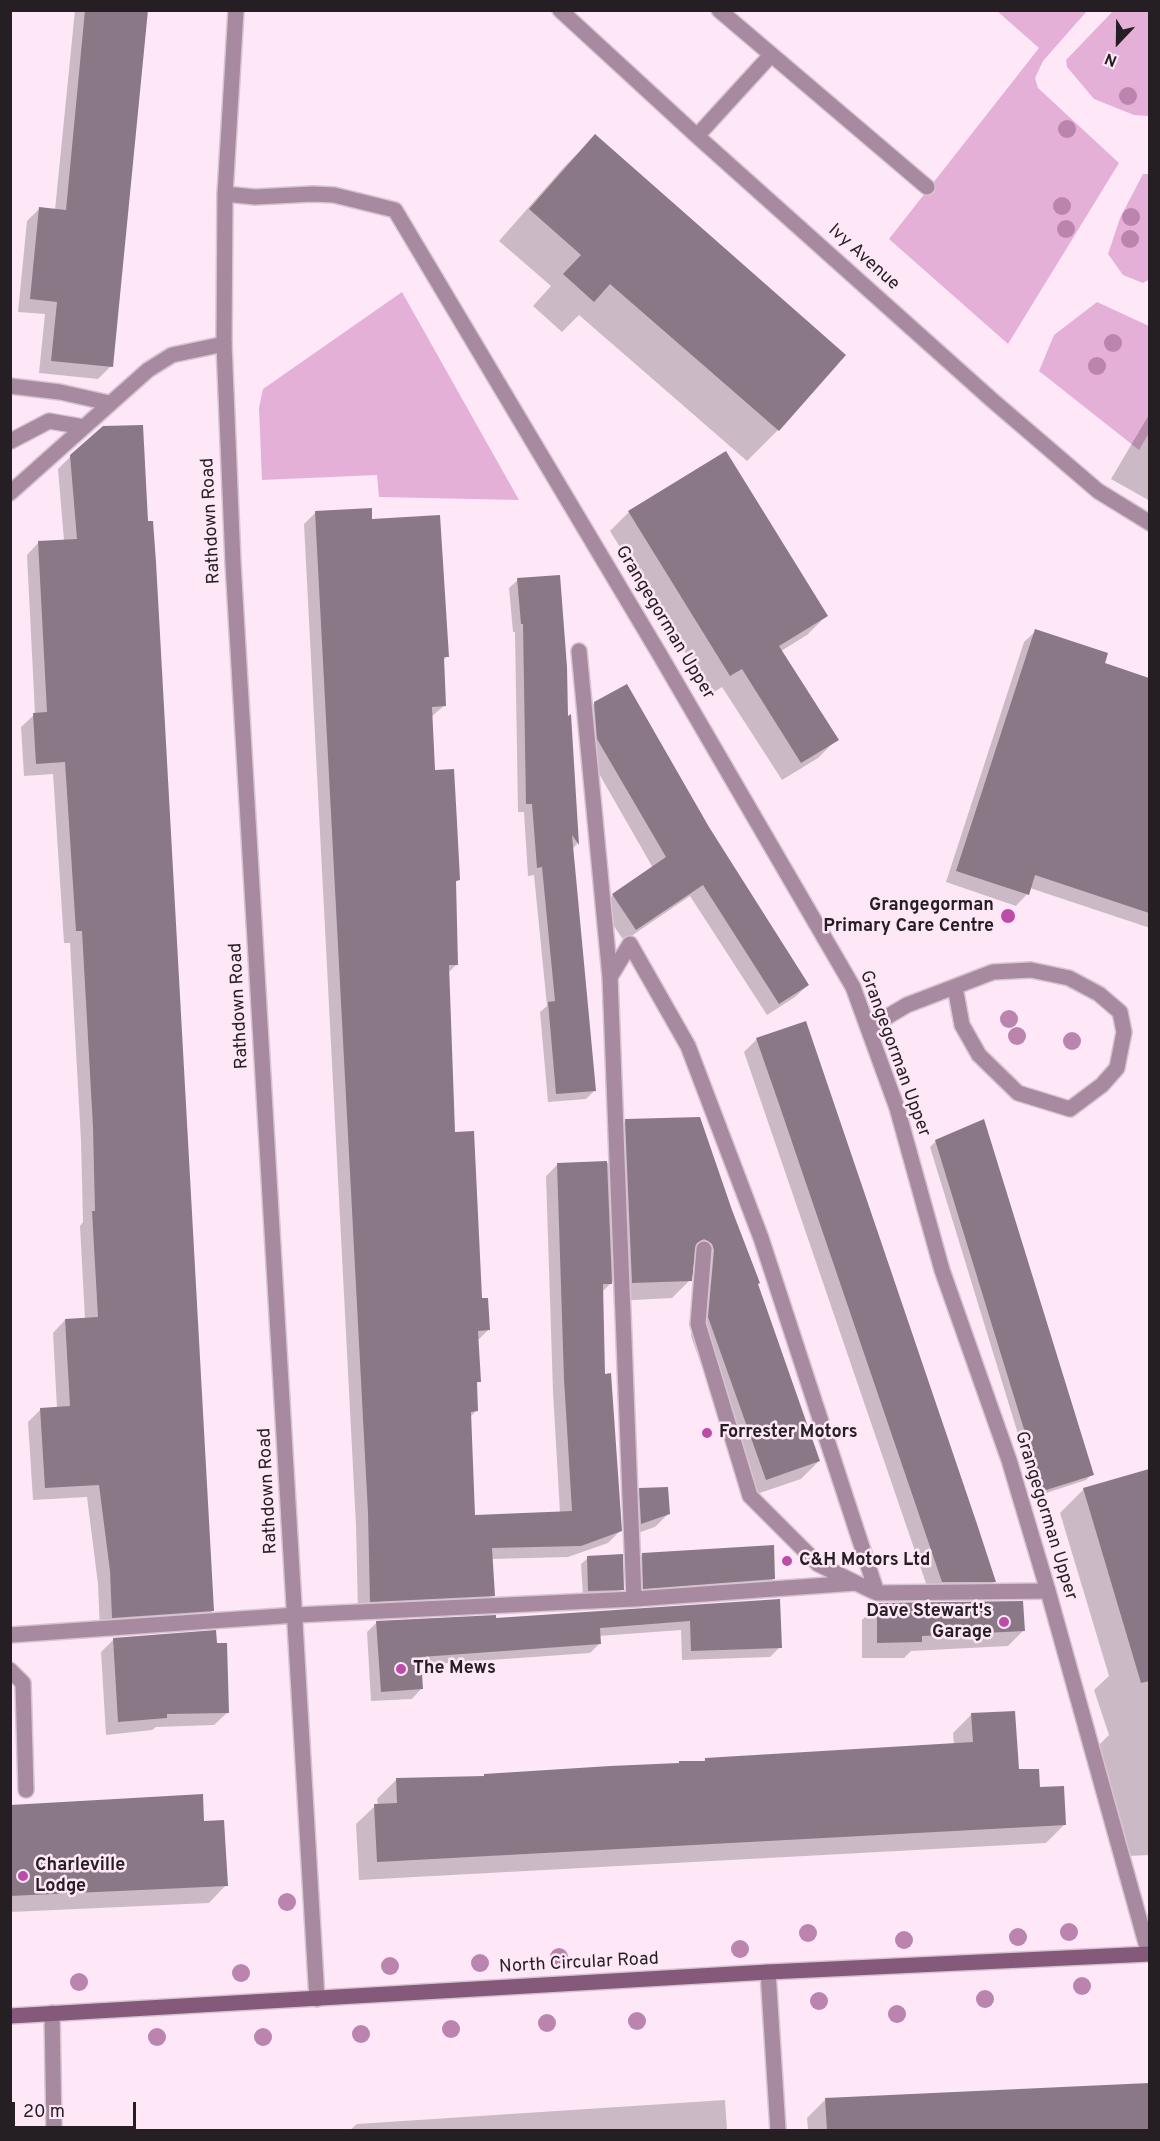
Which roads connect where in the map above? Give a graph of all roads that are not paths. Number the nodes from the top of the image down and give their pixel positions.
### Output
1 (236, 10) edge
2 (560, 10) edge
3 (719, 10) edge
4 (771, 55) junction
5 (697, 136) junction
6 (927, 187) dead end
7 (225, 194) junction
8 (224, 344) junction
9 (10, 386) edge
10 (109, 403) junction
11 (84, 427) junction
12 (11, 441) edge
13 (10, 493) edge
14 (1149, 523) edge
15 (579, 651) dead end
16 (610, 977) junction
17 (956, 987) junction
18 (868, 1028) junction
19 (704, 1249) dead end
20 (856, 1583) junction
21 (1048, 1591) junction
22 (877, 1593) junction
23 (634, 1599) junction
24 (296, 1616) junction
25 (10, 1635) edge
26 (10, 1670) edge
27 (26, 1790) dead end
28 (1149, 1954) edge
29 (768, 1972) junction
30 (317, 1999) junction
31 (52, 2013) junction
32 (10, 2016) edge
33 (54, 2130) edge
34 (778, 2130) edge

1 - 7 street, Rathdown Road
2 - 5 street, Ivy Avenue
3 - 4 street
4 - 5 street
4 - 6 street
5 - 14 street, Ivy Avenue
7 - 8 street, Rathdown Road
7 - 18 street, Grangegorman Upper
8 - 10 street
8 - 24 street, Rathdown Road
9 - 10 street
10 - 11 street
11 - 12 street
11 - 13 street
15 - 16 street
16 - 22 street
16 - 23 street
17 - 17 street
17 - 18 street
18 - 21 street, Grangegorman Upper
19 - 20 street
20 - 22 street
20 - 23 street
21 - 22 street
21 - 28 street, Grangegorman Upper
23 - 24 street
24 - 25 street
24 - 30 street, Rathdown Road
26 - 27 street
28 - 29 main road, North Circular Road
29 - 30 main road, North Circular Road
29 - 34 street
30 - 31 main road, North Circular Road
31 - 32 main road, North Circular Road
31 - 33 street

